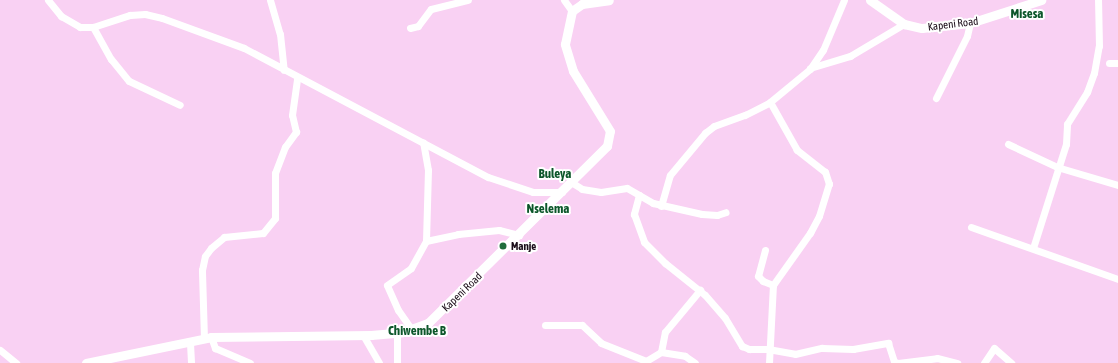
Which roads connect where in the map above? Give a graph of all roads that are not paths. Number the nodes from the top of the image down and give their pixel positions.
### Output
1 (48, 0) edge
2 (270, 0) edge
3 (468, 0) edge
4 (564, 0) edge
5 (608, 0) edge
6 (844, 0) edge
7 (870, 0) edge
8 (1041, 0) edge
9 (1098, 0) edge
10 (572, 11) junction
11 (904, 24) junction
12 (970, 24) junction
13 (94, 27) junction
14 (410, 28) dead end
15 (1109, 63) dead end
16 (1118, 63) edge
17 (810, 68) junction
18 (284, 70) junction
19 (297, 78) junction
20 (936, 98) dead end
21 (770, 102) junction
22 (180, 105) dead end
23 (423, 142) junction
24 (1008, 144) dead end
25 (1058, 167) junction
26 (571, 182) junction
27 (1118, 185) edge
28 (562, 192) junction
29 (639, 195) junction
30 (661, 206) junction
31 (726, 212) dead end
32 (972, 227) dead end
33 (519, 235) junction
34 (426, 242) junction
35 (1033, 248) junction
36 (765, 250) dead end
37 (1118, 279) edge
38 (773, 285) junction
39 (700, 290) junction
40 (545, 325) dead end
41 (412, 330) junction
42 (397, 333) junction
43 (363, 335) junction
44 (207, 338) junction
45 (190, 343) junction
46 (768, 349) junction
47 (0, 350) edge
48 (661, 352) junction
49 (16, 363) edge
50 (86, 363) edge
51 (191, 363) edge
52 (250, 363) edge
53 (379, 363) edge
54 (397, 363) edge
55 (695, 363) edge
56 (769, 363) edge
57 (957, 363) edge
58 (984, 363) edge
59 (1011, 363) edge

1 - 13 street
2 - 18 street
3 - 14 street
4 - 10 street
5 - 10 main road
6 - 17 street
7 - 11 main road, Kapeni Road
8 - 12 main road, Kapeni Road
9 - 25 street
10 - 26 main road, Kapeni Road
11 - 12 main road, Kapeni Road
11 - 17 street
12 - 20 street
13 - 18 street
13 - 22 street
15 - 16 street
17 - 21 street
18 - 19 street
19 - 23 street
19 - 44 street
21 - 30 street
21 - 38 street
23 - 28 street
23 - 34 street
24 - 25 street
25 - 27 street
25 - 35 street
26 - 28 main road, Kapeni Road
26 - 29 street
28 - 33 main road, Kapeni Road
29 - 30 street
29 - 39 street
30 - 31 street
32 - 35 street
33 - 34 street
33 - 41 main road, Kapeni Road
34 - 41 street
35 - 37 street
36 - 38 street
38 - 46 street
39 - 46 street
39 - 48 street
40 - 48 street
41 - 42 main road, Kapeni Road
42 - 43 main road, Kapeni Road
42 - 54 street
43 - 44 main road, Kapeni Road
43 - 53 street
44 - 45 main road, Kapeni Road
44 - 52 street
45 - 50 main road, Kapeni Road
45 - 51 street
46 - 56 street
46 - 57 street
47 - 49 street
48 - 55 street
58 - 59 street

